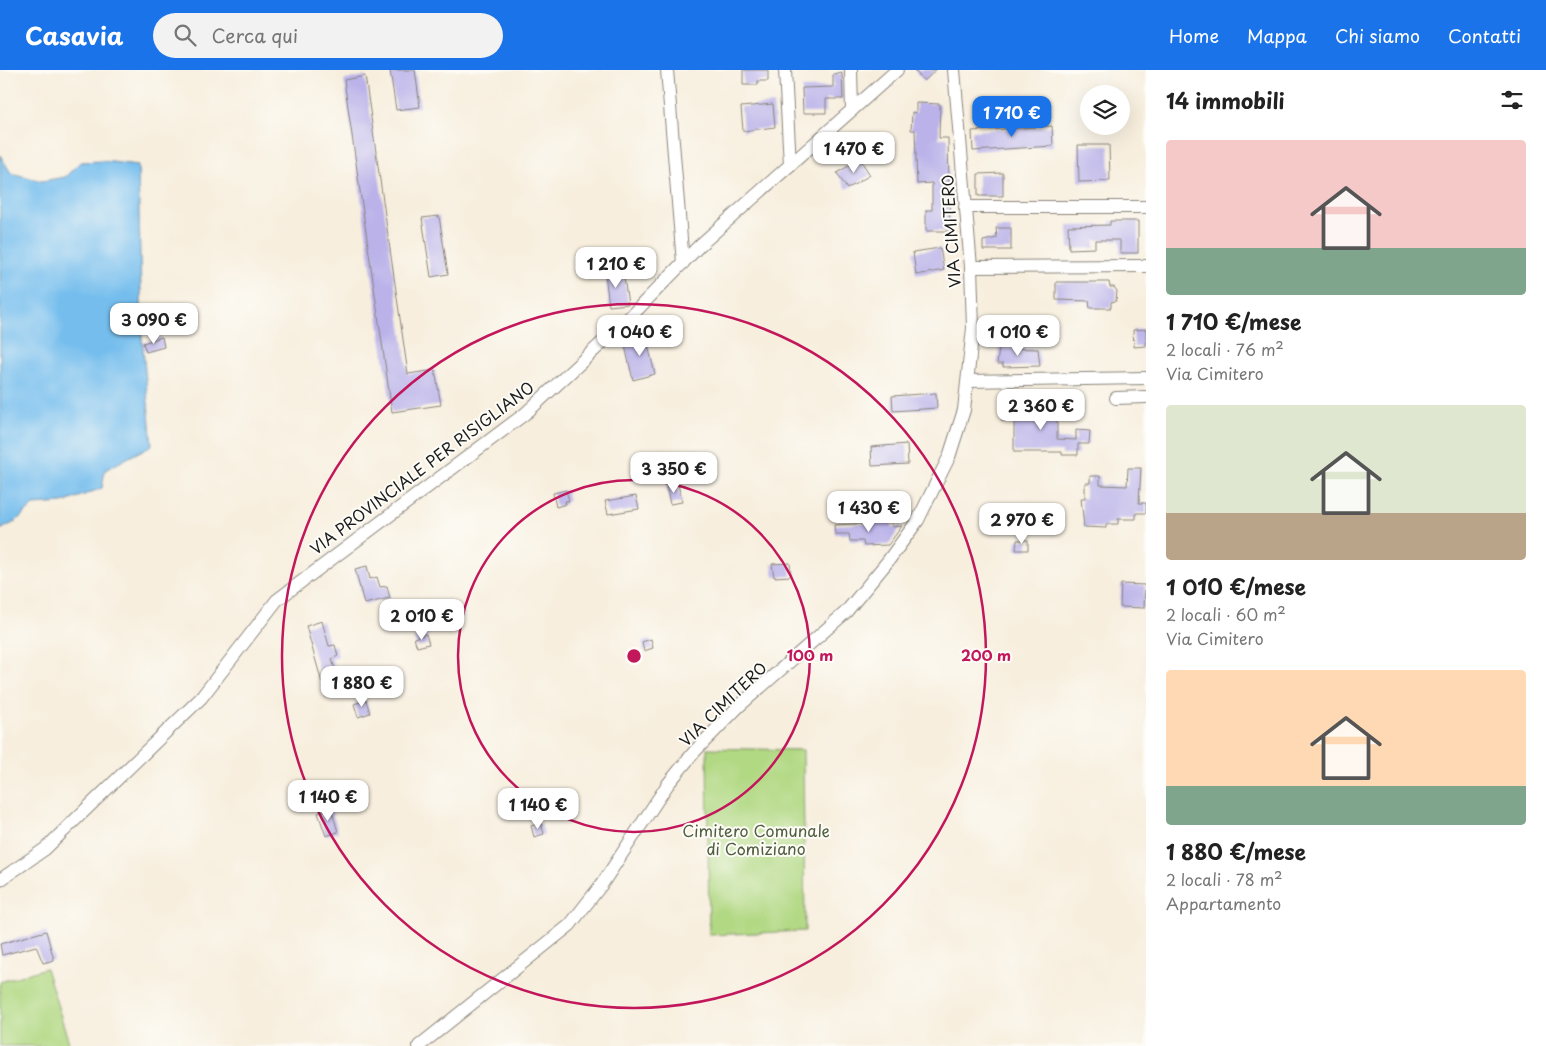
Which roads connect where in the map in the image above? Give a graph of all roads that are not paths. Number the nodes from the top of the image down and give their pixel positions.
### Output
1 (667, 70) edge
2 (785, 70) edge
3 (851, 70) edge
4 (897, 70) edge
5 (954, 70) edge
6 (852, 110) junction
7 (790, 165) junction
8 (1146, 206) edge
9 (965, 207) junction
10 (683, 263) junction
11 (1146, 266) edge
12 (970, 267) junction
13 (1146, 378) edge
14 (969, 382) junction
15 (1146, 397) edge
16 (1116, 398) dead end
17 (0, 880) edge
18 (419, 1046) edge

1 - 10 street
2 - 7 street
3 - 6 street
4 - 6 street, VIA PROVINCIALE PER RISIGLIANO
5 - 9 street, VIA CIMITERO
6 - 7 street, VIA PROVINCIALE PER RISIGLIANO
7 - 10 street, VIA PROVINCIALE PER RISIGLIANO
8 - 9 street
9 - 12 street, VIA CIMITERO
10 - 17 street, VIA PROVINCIALE PER RISIGLIANO
11 - 12 street
12 - 14 street, VIA CIMITERO
13 - 14 street
14 - 18 street, VIA CIMITERO
15 - 16 street

